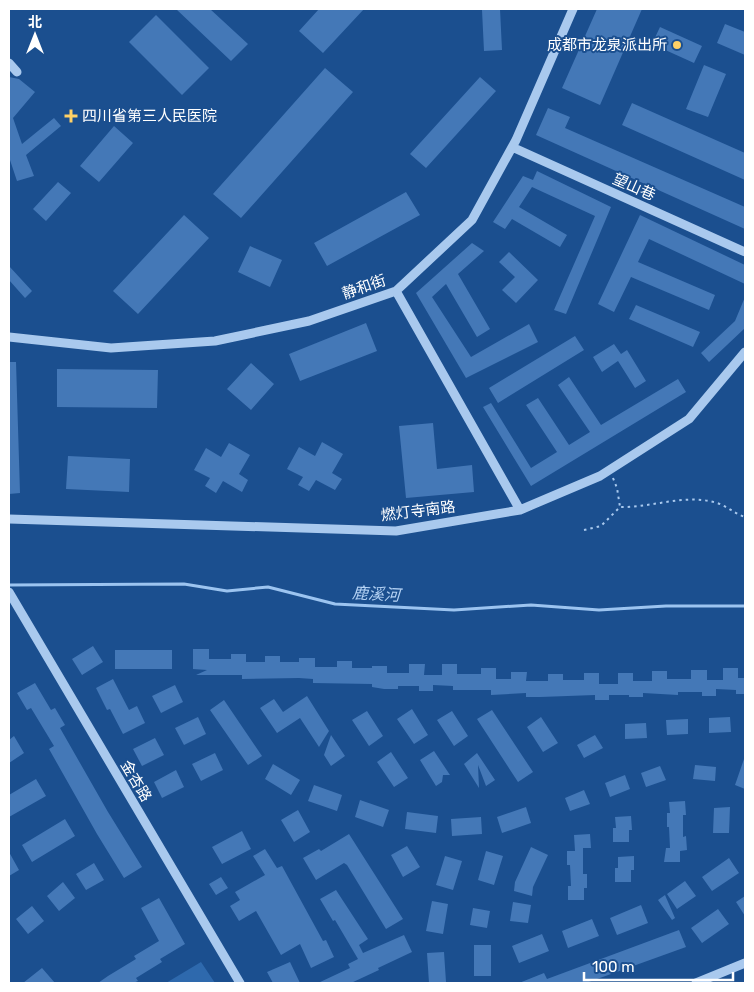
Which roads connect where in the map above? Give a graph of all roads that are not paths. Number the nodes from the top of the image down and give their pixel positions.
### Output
1 (573, 9) edge
2 (9, 63) edge
3 (18, 72) dead end
4 (512, 147) junction
5 (745, 252) edge
6 (396, 291) junction
7 (9, 337) edge
8 (745, 352) edge
9 (520, 510) junction
10 (9, 519) edge
11 (9, 592) edge
12 (745, 963) edge
13 (240, 983) edge
14 (696, 983) edge

1 - 4 street, 静和街
2 - 3 street
4 - 5 street, 望山巷
4 - 6 street, 静和街
6 - 7 street, 静和街
6 - 9 street
8 - 9 street, 燃灯寺南路
9 - 10 street, 燃灯寺南路
11 - 13 street, 金杏路
12 - 14 street

